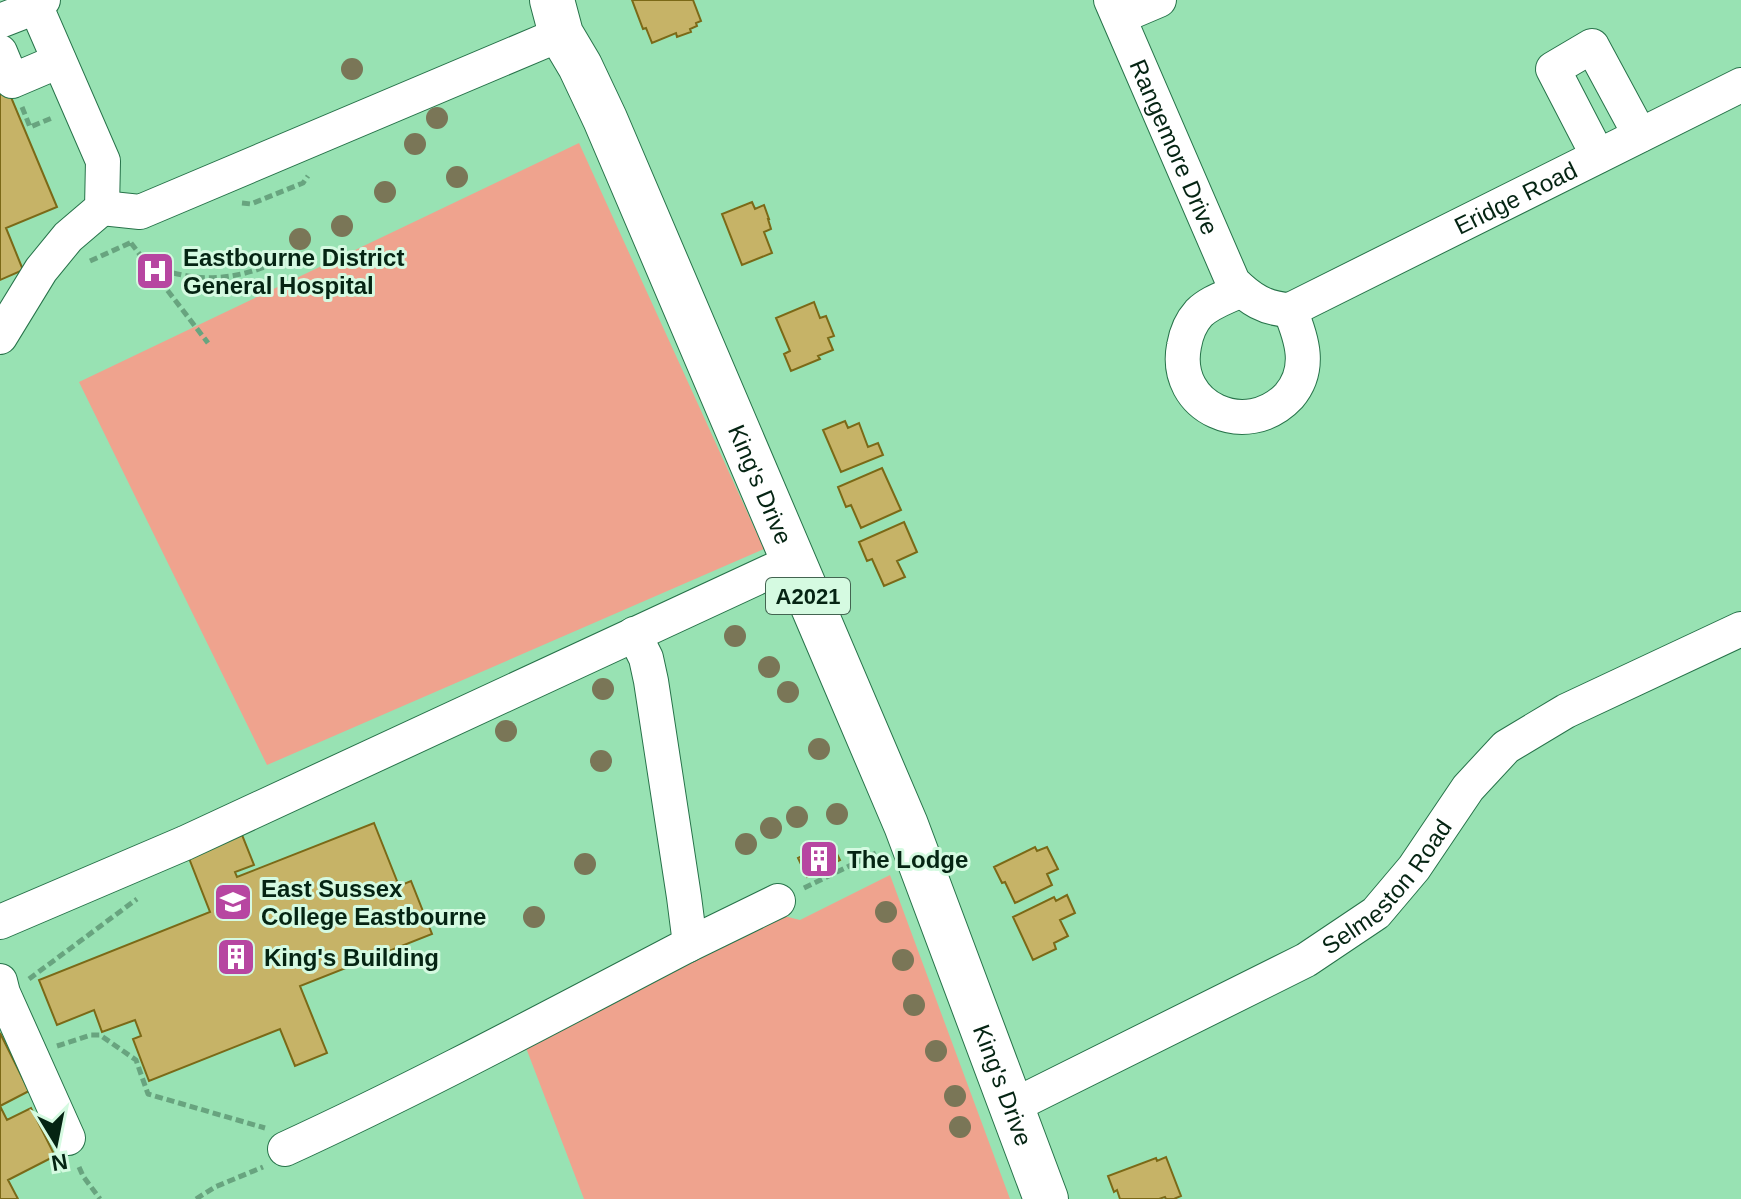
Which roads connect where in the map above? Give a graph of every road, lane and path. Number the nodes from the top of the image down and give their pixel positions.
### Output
1 (1159, 0) edge
2 (37, 2) edge
3 (1115, 8) edge
4 (556, 17) edge
5 (0, 21) edge
6 (0, 52) edge
7 (59, 61) junction
8 (1741, 85) edge
9 (1640, 135) junction
10 (1598, 156) junction
11 (102, 208) junction
12 (131, 243) dead end
13 (294, 254) dead end
14 (150, 267) junction
15 (1241, 290) junction
16 (1290, 310) junction
17 (0, 337) edge
18 (208, 343) dead end
19 (793, 561) junction
20 (634, 634) junction
21 (1739, 636) edge
22 (910, 837) junction
23 (146, 893) dead end
24 (778, 901) joint
25 (0, 922) edge
26 (688, 945) junction
27 (1, 987) edge
28 (31, 1055) junction
29 (1011, 1107) junction
30 (68, 1138) dead end
31 (285, 1149) junction
32 (83, 1176) dead end
33 (100, 1199) edge
34 (196, 1199) edge
35 (1046, 1199) edge

1 - 3 street
2 - 5 street
2 - 7 street
3 - 15 street, Rangemore Drive
4 - 11 street
4 - 19 main road, King's Drive / A2021
6 - 7 street
7 - 11 street
8 - 9 street, Eridge Road
9 - 10 street, Eridge Road
9 - 10 street
10 - 16 street, Eridge Road
11 - 17 street
12 - 14 path
13 - 14 path
14 - 18 path
15 - 16 street
15 - 16 street
19 - 20 street
19 - 22 main road, King's Drive / A2021
20 - 25 street
20 - 26 street
21 - 29 street, Selmeston Road
22 - 24 path
22 - 29 main road, King's Drive / A2021
23 - 27 path
24 - 26 street
26 - 31 street
27 - 28 street
28 - 30 street
28 - 31 path
29 - 35 main road, King's Drive / A2021
31 - 34 path
32 - 33 path

